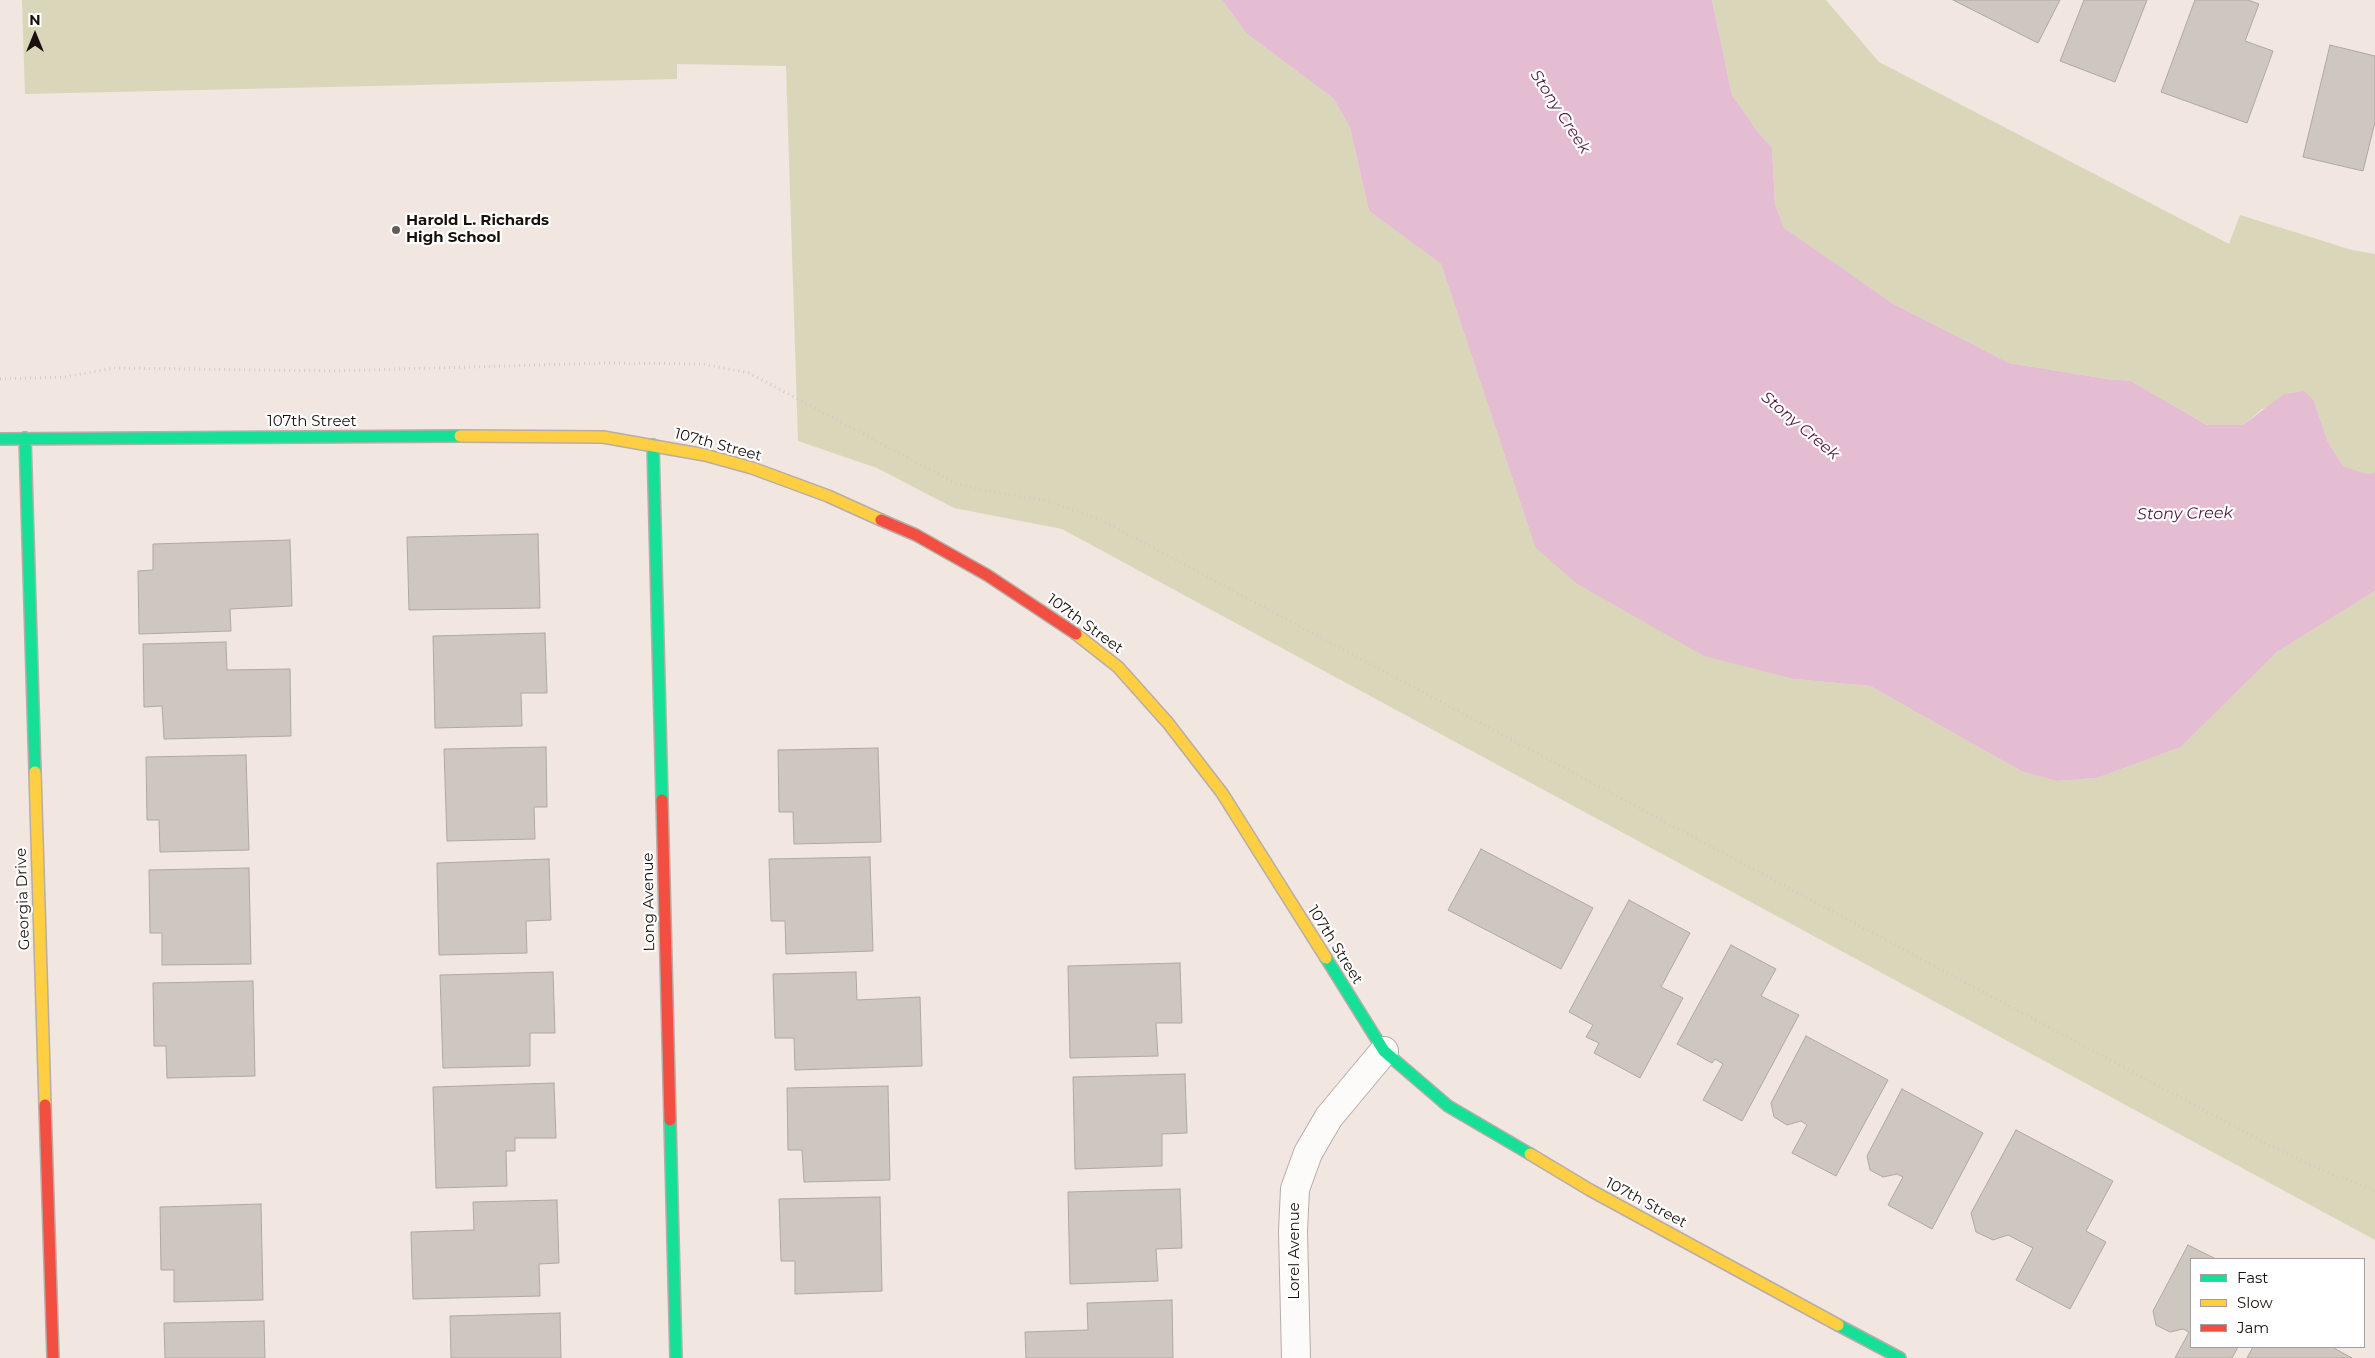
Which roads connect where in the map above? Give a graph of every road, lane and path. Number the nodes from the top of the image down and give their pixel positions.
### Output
1 (0, 379) edge
2 (24, 438) junction
3 (0, 439) edge
4 (653, 445) junction
5 (1384, 1051) junction
6 (2375, 1190) edge
7 (52, 1358) edge
8 (676, 1358) edge
9 (1296, 1358) edge
10 (1900, 1358) edge

1 - 6 path
2 - 3 street, 107th Street
2 - 4 street, 107th Street
2 - 7 street, Georgia Drive
4 - 5 street, 107th Street
4 - 8 street, Long Avenue
5 - 9 street, Lorel Avenue
5 - 10 street, 107th Street

